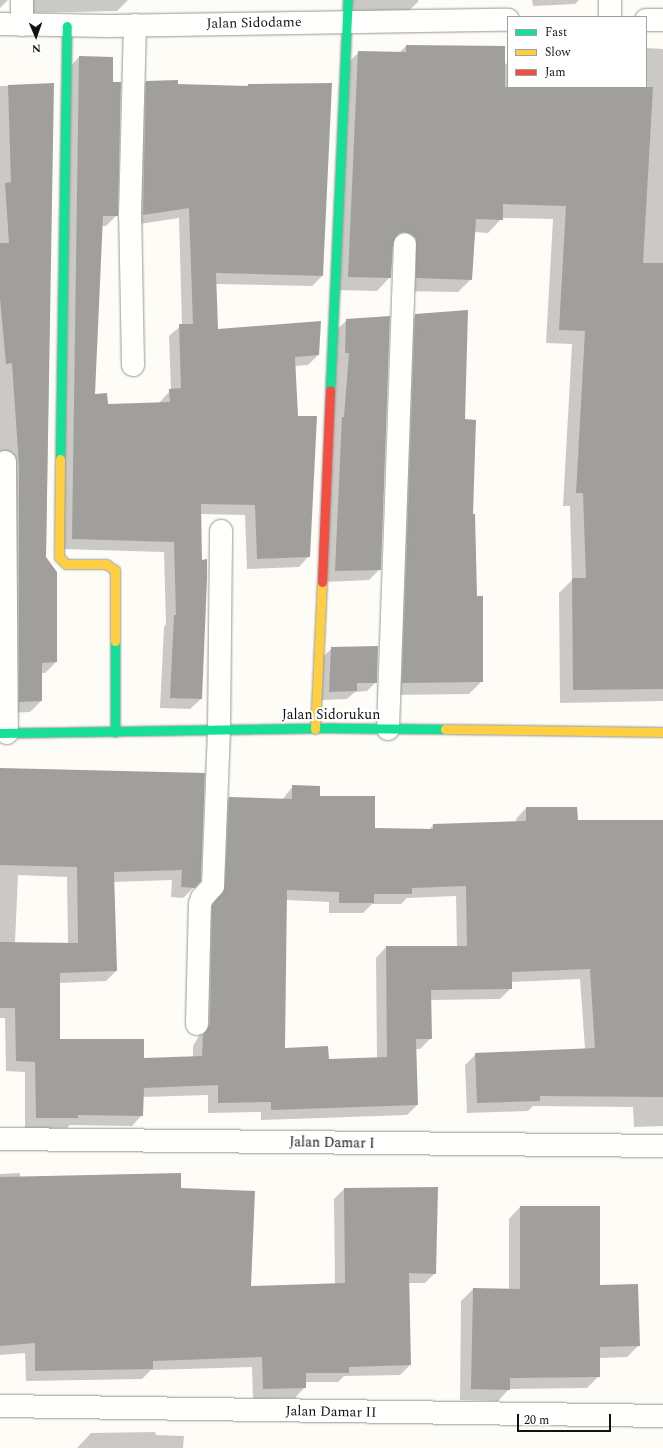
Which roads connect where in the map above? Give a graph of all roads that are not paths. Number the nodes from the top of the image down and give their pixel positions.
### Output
1 (22, 0) edge
2 (348, 0) edge
3 (610, 0) edge
4 (610, 16) edge
5 (507, 20) edge
6 (647, 20) edge
7 (663, 20) edge
8 (347, 22) junction
9 (0, 24) edge
10 (22, 25) junction
11 (135, 25) junction
12 (67, 26) junction
13 (405, 244) dead end
14 (133, 365) dead end
15 (5, 462) dead end
16 (221, 531) dead end
17 (315, 729) junction
18 (388, 729) junction
19 (219, 730) junction
20 (115, 732) junction
21 (663, 732) edge
22 (4, 733) edge
23 (197, 1024) dead end
24 (0, 1140) edge
25 (663, 1146) edge
26 (0, 1406) edge
27 (663, 1416) edge

1 - 10 street
2 - 8 street
3 - 4 street
5 - 8 street, Jalan Sidodame
6 - 7 street
8 - 11 street, Jalan Sidodame
8 - 17 street
9 - 10 street, Jalan Sidodame
10 - 12 street, Jalan Sidodame
11 - 12 street, Jalan Sidodame
11 - 14 street
12 - 20 street
13 - 18 street
15 - 22 street
16 - 19 street
17 - 18 street, Jalan Sidorukun
17 - 19 street, Jalan Sidorukun
18 - 21 street, Jalan Sidorukun
19 - 20 street, Jalan Sidorukun
19 - 23 street
20 - 22 street, Jalan Sidorukun
24 - 25 street, Jalan Damar I
26 - 27 street, Jalan Damar II

